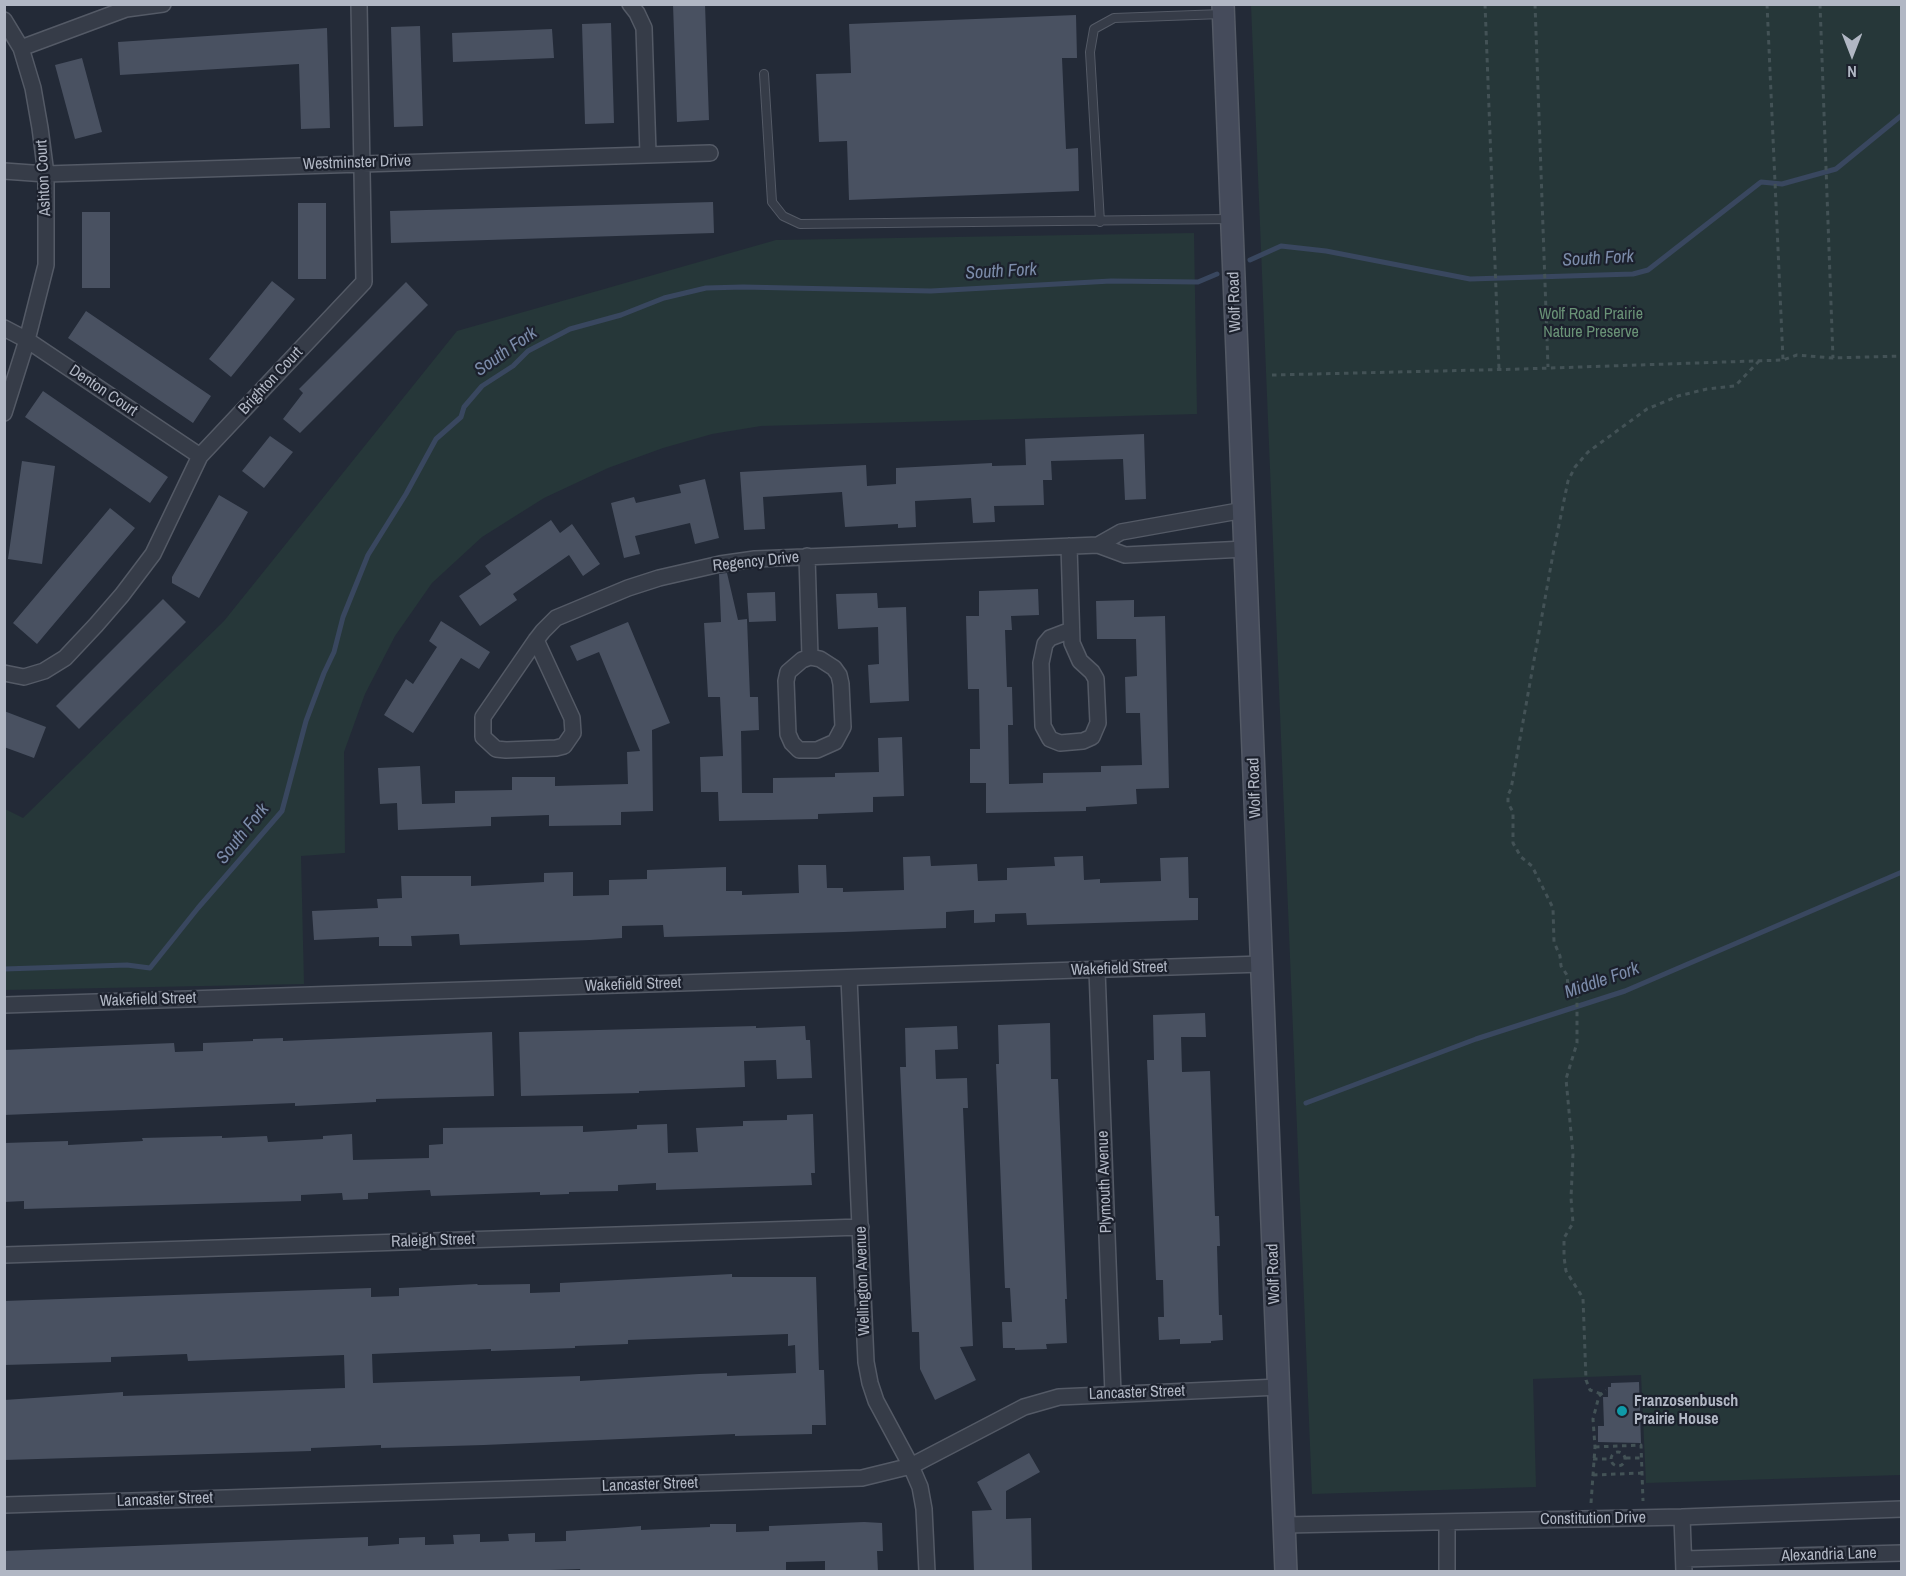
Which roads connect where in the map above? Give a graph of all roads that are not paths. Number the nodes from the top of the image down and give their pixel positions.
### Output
1 (163, 4) edge
2 (359, 4) edge
3 (630, 4) edge
4 (1223, 9) edge
5 (4, 20) edge
6 (21, 48) junction
7 (764, 74) dead end
8 (710, 153) dead end
9 (648, 154) junction
10 (363, 163) junction
11 (4, 171) edge
12 (46, 174) junction
13 (1232, 219) junction
14 (1100, 222) junction
15 (4, 328) edge
16 (27, 340) junction
17 (4, 413) edge
18 (200, 456) junction
19 (1244, 510) junction
20 (1098, 545) junction
21 (1069, 546) junction
22 (1245, 549) junction
23 (807, 556) junction
24 (1071, 630) junction
25 (536, 640) junction
26 (810, 657) junction
27 (4, 673) edge
28 (1262, 964) junction
29 (1097, 970) junction
30 (849, 978) junction
31 (4, 1005) edge
32 (861, 1227) junction
33 (4, 1255) edge
34 (1279, 1387) junction
35 (1113, 1394) junction
36 (911, 1466) junction
37 (4, 1505) edge
38 (1902, 1509) edge
39 (1682, 1517) junction
40 (1447, 1522) junction
41 (1284, 1525) junction
42 (1902, 1553) edge
43 (1684, 1565) edge
44 (927, 1572) edge
45 (1286, 1572) edge
46 (1447, 1572) edge

1 - 6 street
2 - 10 street, Brighton Court
3 - 9 street
4 - 13 main road, Wolf Road
4 - 14 lane
5 - 6 street, Ashton Court
6 - 12 street, Ashton Court
7 - 14 lane
8 - 9 street, Westminster Drive
9 - 10 street, Westminster Drive
10 - 12 street, Westminster Drive
10 - 18 street, Brighton Court
11 - 12 street, Westminster Drive
12 - 16 street, Ashton Court
13 - 14 lane
13 - 19 main road, Wolf Road
15 - 16 street, Denton Court
16 - 17 street
16 - 18 street, Denton Court
18 - 27 street, Brighton Court
19 - 20 street, Regency Drive
19 - 22 main road, Wolf Road
20 - 21 street, Regency Drive
20 - 22 street, Regency Drive
21 - 23 street, Regency Drive
21 - 24 street
22 - 28 main road, Wolf Road
23 - 25 street, Regency Drive
23 - 26 street
24 - 24 street
25 - 25 street, Regency Drive
26 - 26 street
28 - 29 street, Wakefield Street
28 - 34 main road, Wolf Road
29 - 30 street, Wakefield Street
29 - 35 street, Plymouth Avenue
30 - 31 street, Wakefield Street
30 - 32 street, Wellington Avenue
32 - 33 street, Raleigh Street
32 - 36 street, Wellington Avenue
34 - 35 street, Lancaster Street
34 - 41 main road, Wolf Road
35 - 36 street, Lancaster Street
36 - 37 street, Lancaster Street
36 - 44 street, Wellington Avenue
38 - 39 street, Constitution Drive
39 - 40 street, Constitution Drive
39 - 43 street
40 - 41 street, Constitution Drive
40 - 46 street
41 - 45 main road, Wolf Road
42 - 43 street, Alexandria Lane

